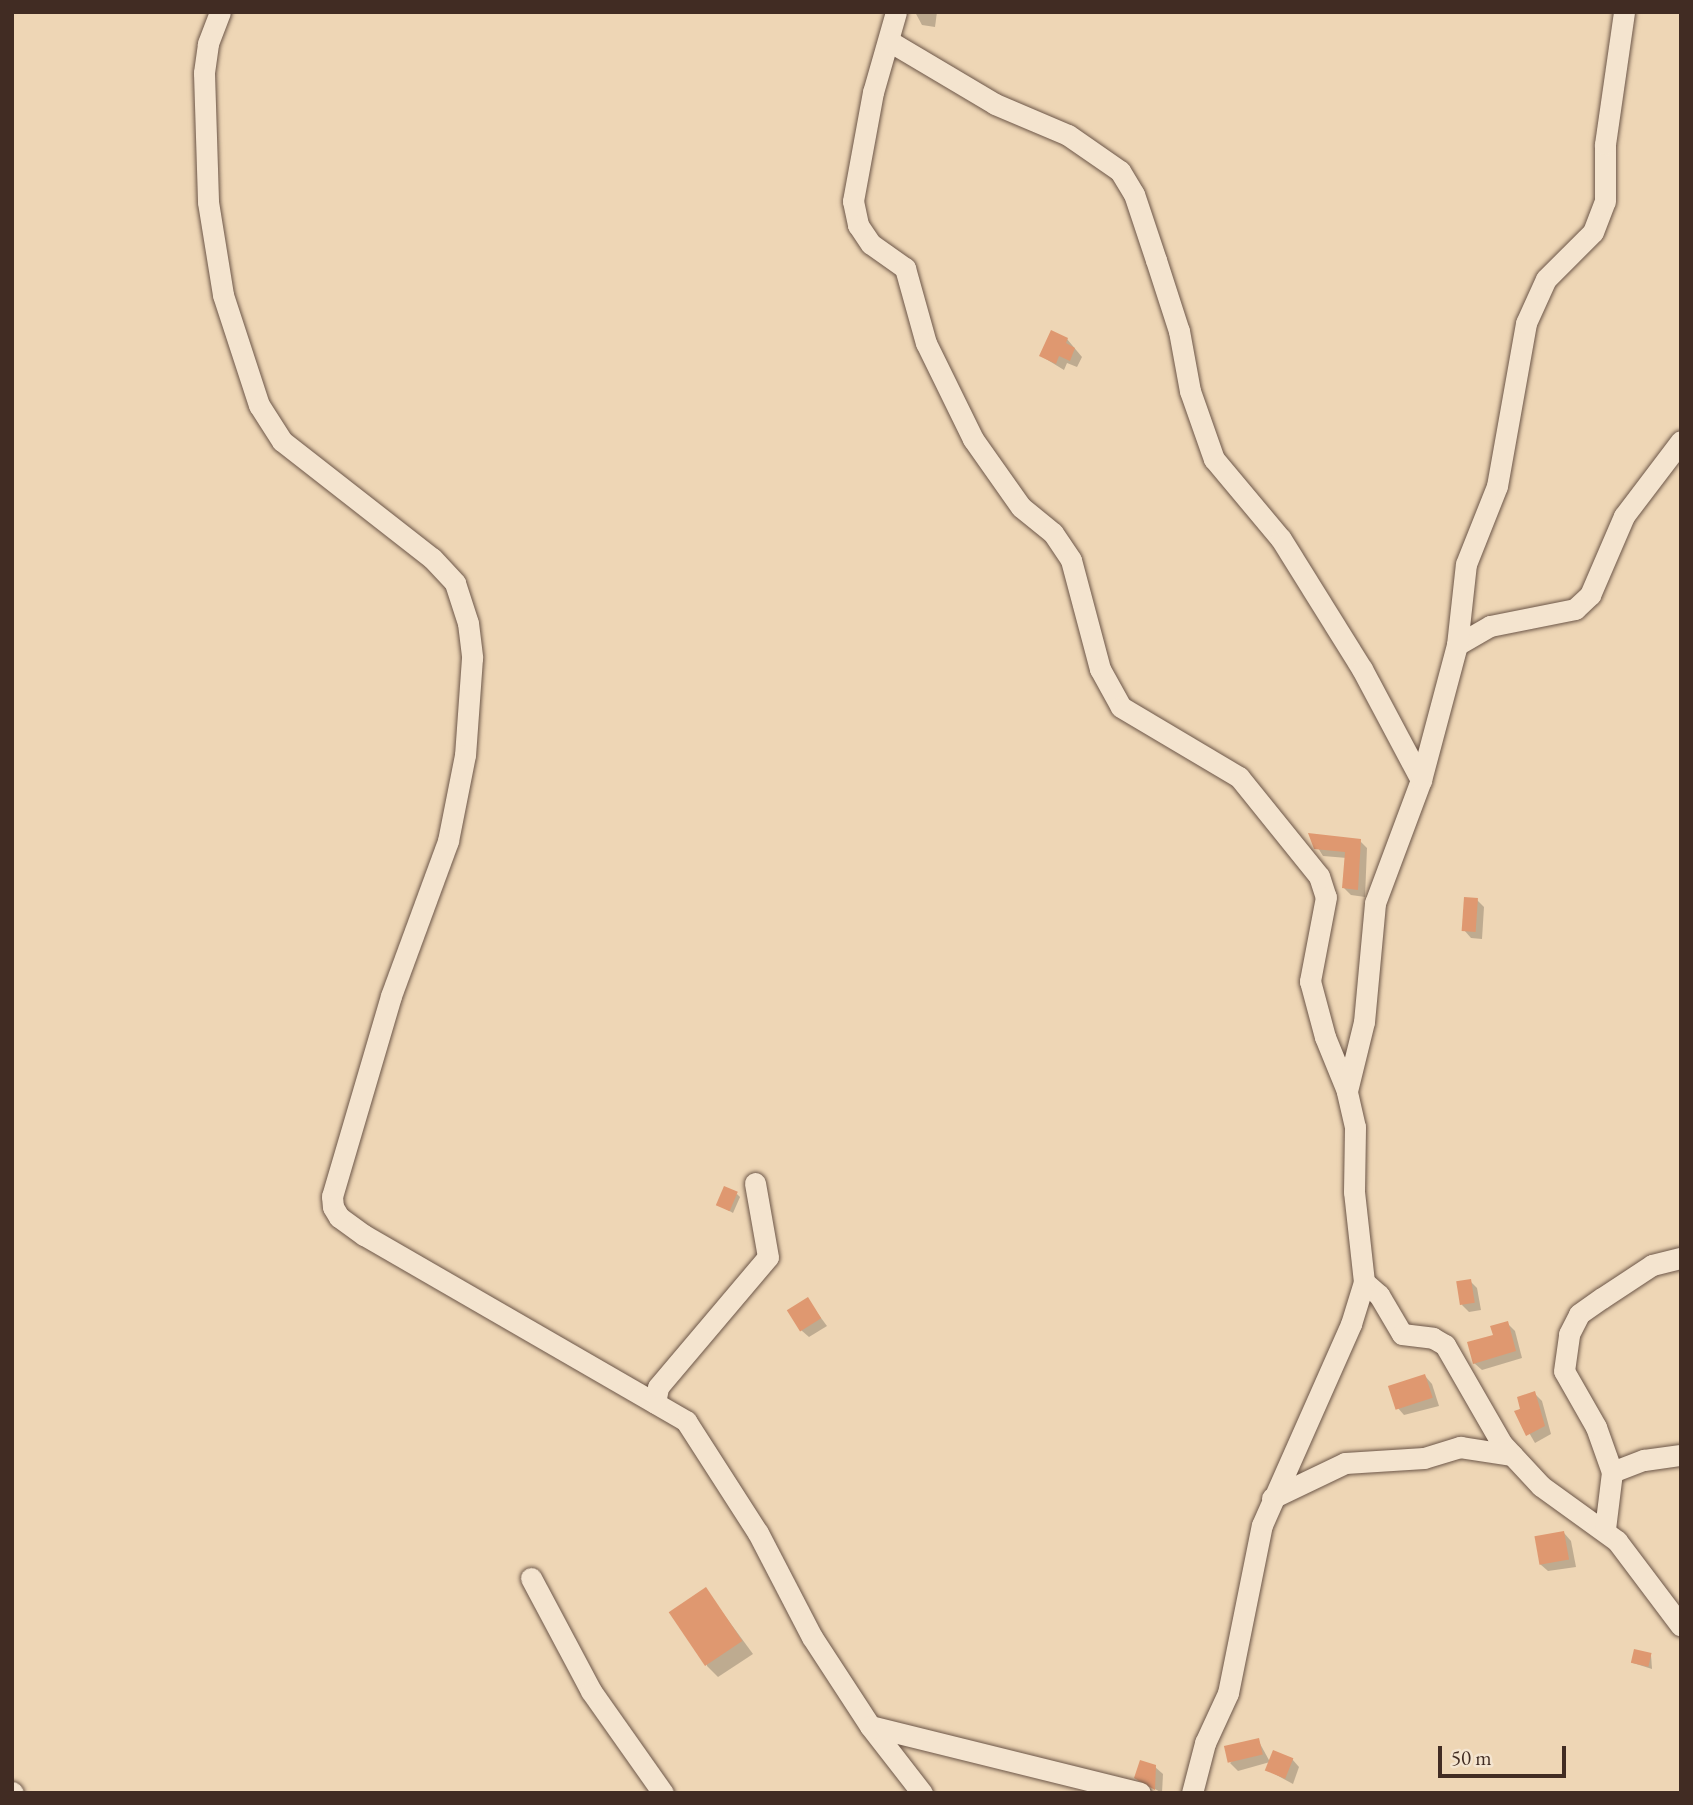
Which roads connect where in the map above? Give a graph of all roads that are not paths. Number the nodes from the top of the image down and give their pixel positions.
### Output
1 (220, 12) edge
2 (896, 12) edge
3 (1625, 12) edge
4 (889, 41) junction
5 (1681, 441) edge
6 (1457, 645) junction
7 (1421, 780) junction
8 (1347, 1091) junction
9 (755, 1183) dead end
10 (1681, 1258) edge
11 (1364, 1282) junction
12 (655, 1403) junction
13 (1512, 1455) junction
14 (1681, 1455) edge
15 (1612, 1472) junction
16 (1272, 1498) junction
17 (1605, 1528) junction
18 (531, 1578) dead end
19 (1681, 1626) edge
20 (870, 1726) junction
21 (663, 1793) edge
22 (922, 1793) edge
23 (1140, 1793) edge
24 (1192, 1793) edge

1 - 12 street
2 - 4 street
3 - 6 street
4 - 7 street
4 - 8 street
5 - 6 street
6 - 7 street
7 - 8 street
8 - 11 street
9 - 12 street
10 - 15 street
11 - 13 street
11 - 16 street
12 - 20 street
13 - 16 street
13 - 17 street
14 - 15 street
15 - 17 street
16 - 24 street
17 - 19 street
18 - 21 street
20 - 22 street
20 - 23 street

